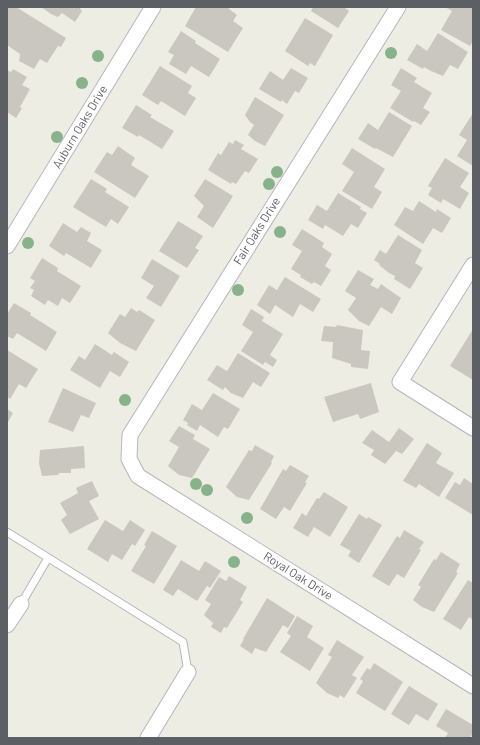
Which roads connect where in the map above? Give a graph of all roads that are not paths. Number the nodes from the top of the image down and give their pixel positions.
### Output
1 (153, 7) edge
2 (398, 7) edge
3 (7, 246) edge
4 (473, 265) edge
5 (473, 428) edge
6 (129, 460) joint
7 (7, 532) edge
8 (48, 558) junction
9 (20, 604) joint
10 (7, 625) edge
11 (188, 672) joint
12 (473, 686) edge
13 (148, 738) edge

1 - 3 street, Auburn Oaks Drive
2 - 6 street, Fair Oaks Drive
4 - 5 street
6 - 12 street, Royal Oak Drive
7 - 8 lane
8 - 9 lane
8 - 11 lane
9 - 10 street
11 - 13 street

